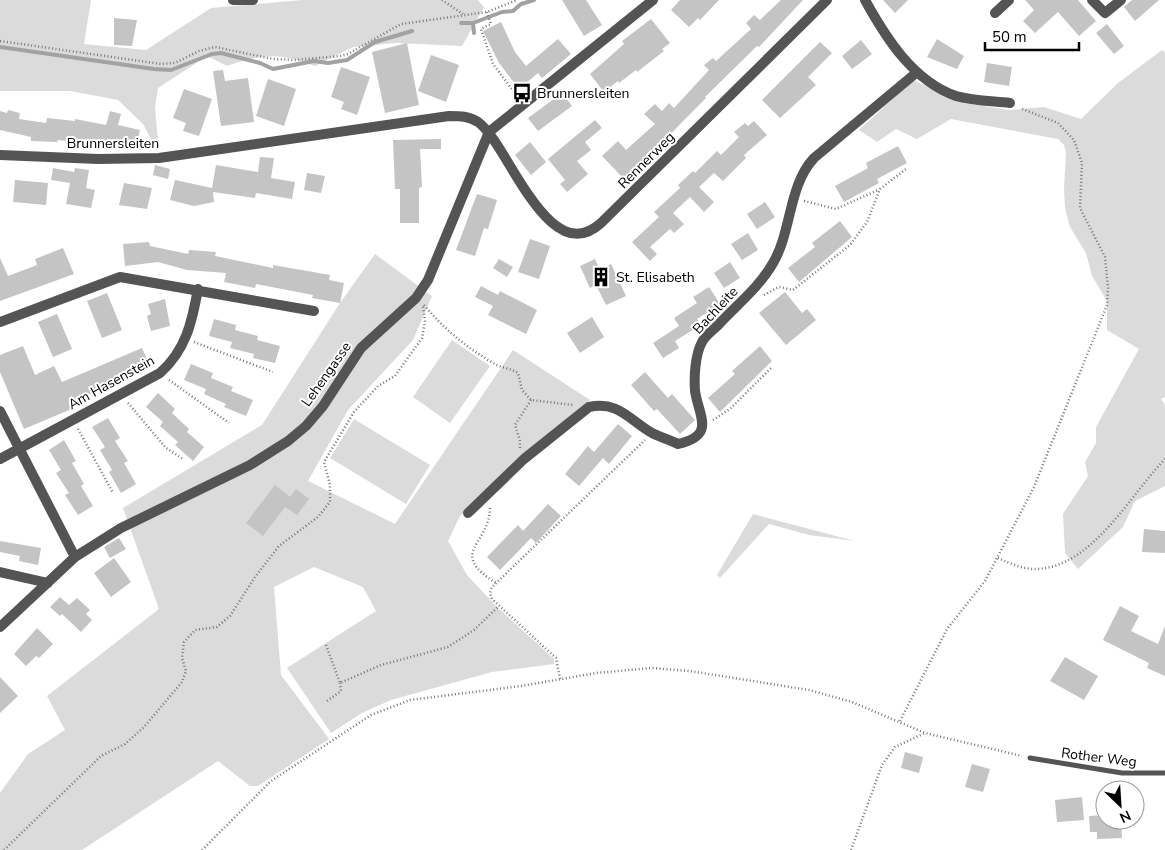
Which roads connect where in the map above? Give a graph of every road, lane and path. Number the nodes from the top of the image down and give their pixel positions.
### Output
1 (234, 0) edge
2 (253, 0) edge
3 (442, 0) edge
4 (517, 0) edge
5 (654, 0) edge
6 (827, 0) edge
7 (865, 0) edge
8 (1009, 0) edge
9 (1092, 0) edge
10 (1121, 0) edge
11 (487, 12) junction
12 (995, 13) dead end
13 (463, 14) junction
14 (0, 40) edge
15 (916, 73) junction
16 (524, 103) junction
17 (1010, 103) joint
18 (489, 132) junction
19 (0, 155) edge
20 (906, 169) dead end
21 (880, 189) junction
22 (795, 199) junction
23 (198, 289) junction
24 (770, 291) dead end
25 (314, 311) dead end
26 (0, 322) edge
27 (186, 339) junction
28 (771, 368) dead end
29 (274, 372) dead end
30 (160, 373) junction
31 (121, 395) junction
32 (531, 400) junction
33 (573, 405) dead end
34 (0, 411) edge
35 (73, 419) junction
36 (229, 423) dead end
37 (703, 423) junction
38 (652, 432) junction
39 (520, 448) dead end
40 (20, 449) junction
41 (0, 459) edge
42 (182, 459) dead end
43 (1165, 459) edge
44 (113, 493) dead end
45 (468, 513) dead end
46 (488, 521) dead end
47 (75, 557) junction
48 (998, 558) junction
49 (0, 572) edge
50 (48, 582) junction
51 (496, 583) junction
52 (499, 606) junction
53 (0, 627) edge
54 (326, 645) dead end
55 (560, 679) junction
56 (340, 683) junction
57 (327, 701) dead end
58 (900, 722) junction
59 (925, 733) junction
60 (1030, 758) joint
61 (1165, 773) edge
62 (4, 850) edge
63 (203, 850) edge
64 (851, 850) edge

1 - 2 street
3 - 13 path
4 - 11 path
5 - 16 street
6 - 18 street, Rennerweg
7 - 15 street
8 - 12 street
9 - 10 street
11 - 13 path
11 - 16 path
13 - 14 path
15 - 17 street
15 - 22 street, Bachleite
16 - 18 street
17 - 48 path
18 - 19 street, Brunnersleiten
18 - 47 street, Lehengasse
20 - 21 path
21 - 22 path
21 - 24 path
22 - 37 street, Bachleite
23 - 25 street
23 - 26 street
23 - 27 street, Am Hasenstein
27 - 29 path
27 - 30 street, Am Hasenstein
28 - 37 path
30 - 31 street, Am Hasenstein
30 - 36 path
31 - 35 street, Am Hasenstein
31 - 42 path
32 - 33 path
32 - 39 path
32 - 62 path
34 - 40 street
35 - 40 street, Am Hasenstein
35 - 44 path
37 - 38 street
38 - 45 street
38 - 51 path
40 - 41 street, Am Hasenstein
40 - 47 street
43 - 48 path
46 - 51 path
47 - 50 street, Lehengasse
48 - 58 path
49 - 50 street
50 - 53 street, Lehengasse
51 - 52 path
52 - 55 path
52 - 56 path
54 - 56 path
55 - 58 path
55 - 63 path
56 - 57 path
58 - 59 path
59 - 60 path
59 - 64 path
60 - 61 lane, Rother Weg

